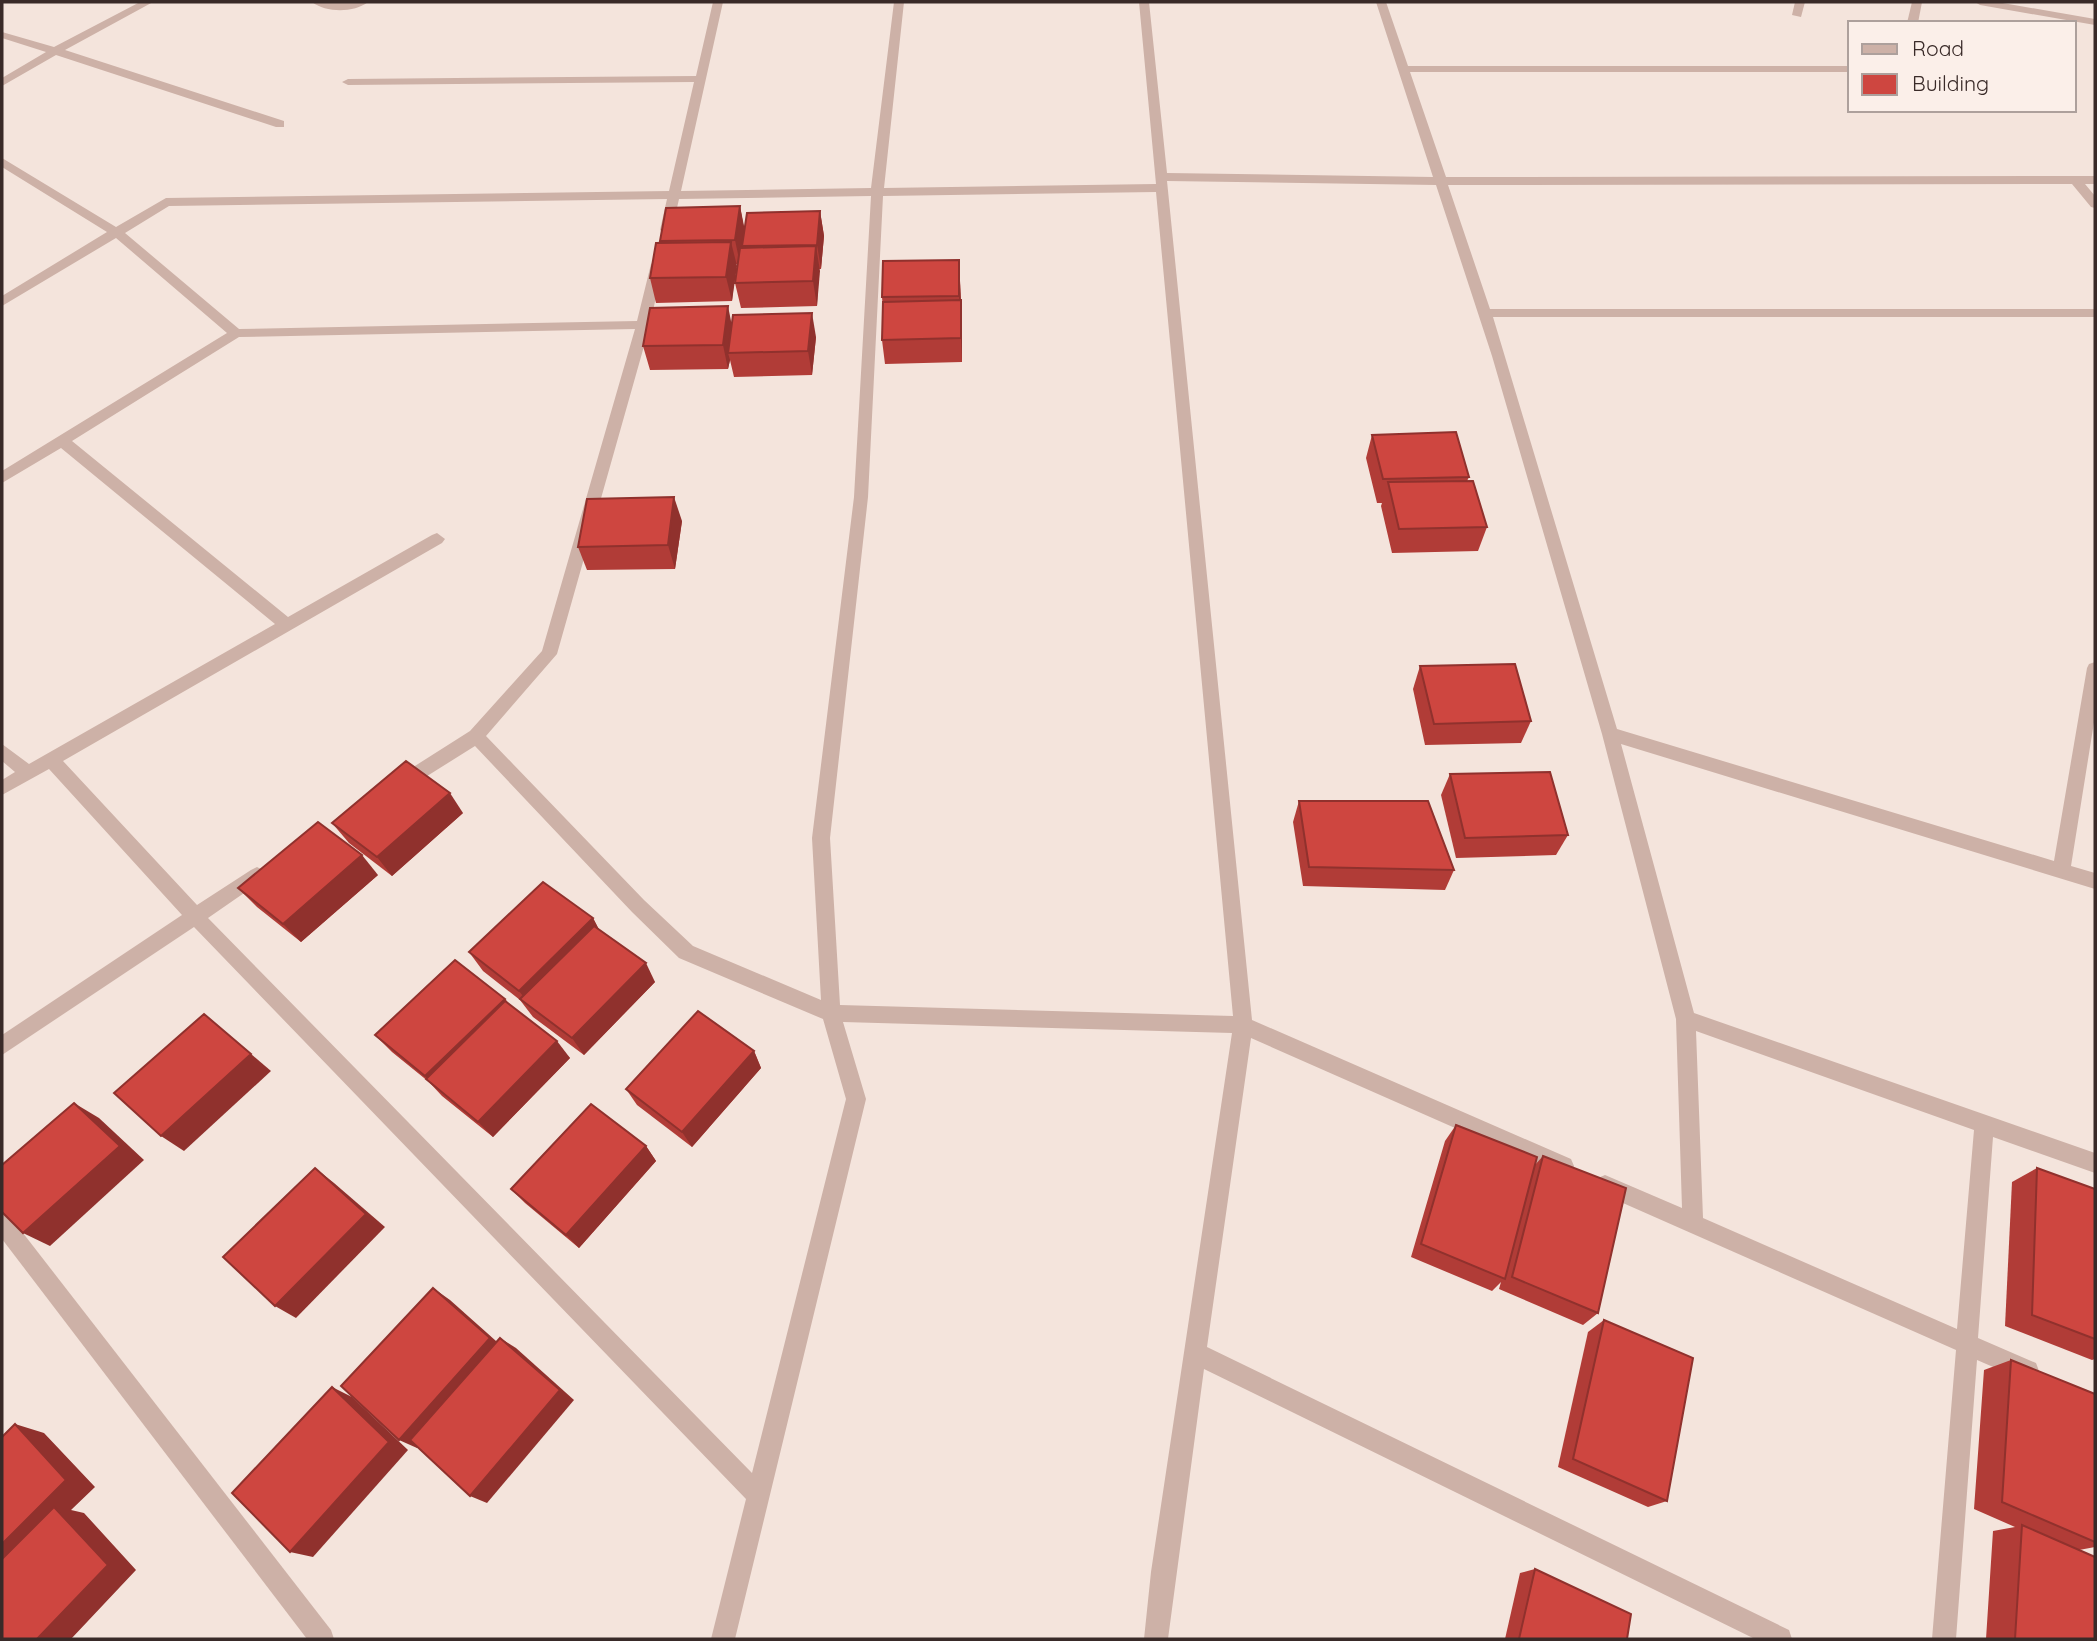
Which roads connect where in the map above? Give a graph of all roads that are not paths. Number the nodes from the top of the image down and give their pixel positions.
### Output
1 (148, 2) edge
2 (317, 2) edge
3 (363, 2) edge
4 (718, 2) edge
5 (899, 2) edge
6 (1144, 2) edge
7 (1381, 2) edge
8 (1800, 2) edge
9 (1917, 2) edge
10 (1980, 2) edge
11 (1797, 15) dead end
12 (1912, 21) edge
13 (2095, 22) edge
14 (2, 35) edge
15 (55, 51) junction
16 (1848, 68) edge
17 (1404, 69) junction
18 (701, 79) junction
19 (348, 82) dead end
20 (2, 83) edge
21 (280, 124) dead end
22 (2, 162) edge
23 (2075, 180) junction
24 (2095, 180) edge
25 (1441, 181) junction
26 (1163, 183) junction
27 (877, 192) junction
28 (674, 195) junction
29 (2095, 204) edge
30 (116, 232) junction
31 (2, 302) edge
32 (1485, 313) junction
33 (2095, 313) edge
34 (643, 325) junction
35 (236, 333) junction
36 (62, 441) junction
37 (2, 478) edge
38 (437, 539) dead end
39 (287, 625) junction
40 (2095, 668) edge
41 (1610, 734) junction
42 (477, 736) junction
43 (2, 751) edge
44 (51, 760) junction
45 (28, 773) junction
46 (2, 788) edge
47 (383, 796) edge
48 (277, 863) edge
49 (2061, 870) junction
50 (2095, 881) edge
51 (194, 915) junction
52 (831, 1013) junction
53 (1686, 1019) junction
54 (1243, 1025) junction
55 (2, 1046) edge
56 (1984, 1124) junction
57 (2095, 1163) edge
58 (2, 1222) edge
59 (1693, 1223) junction
60 (1967, 1344) junction
61 (1195, 1353) junction
62 (2044, 1378) edge
63 (759, 1496) junction
64 (322, 1639) edge
65 (723, 1639) edge
66 (1156, 1639) edge
67 (1780, 1639) edge
68 (1944, 1639) edge

1 - 15 street
2 - 3 street
4 - 18 street
5 - 27 street
6 - 26 street
7 - 17 street
8 - 11 street
9 - 12 street
10 - 13 street
14 - 15 street
15 - 20 street
15 - 21 street
16 - 17 street
17 - 25 street
18 - 19 street
18 - 28 street
22 - 30 street
23 - 24 street
23 - 25 street
23 - 29 street
25 - 26 street
25 - 32 street
26 - 27 street
26 - 54 street
27 - 28 street
27 - 52 street
28 - 30 street
28 - 34 street
30 - 31 street
30 - 35 street
32 - 33 street
32 - 41 street
34 - 35 street
34 - 42 street
35 - 36 street
36 - 37 street
36 - 39 street
38 - 39 street
39 - 44 street
40 - 49 street
41 - 49 street
41 - 53 street
42 - 47 street
42 - 52 street
43 - 45 street
44 - 45 street
44 - 51 street
45 - 46 street
48 - 51 street
49 - 50 street
51 - 55 street
51 - 63 street
52 - 54 street
52 - 63 street
53 - 56 street
53 - 59 street
54 - 59 street
54 - 61 street
56 - 57 street
56 - 60 street
58 - 64 street
59 - 60 street
60 - 62 street
60 - 68 street
61 - 66 street
61 - 67 street
63 - 65 street

